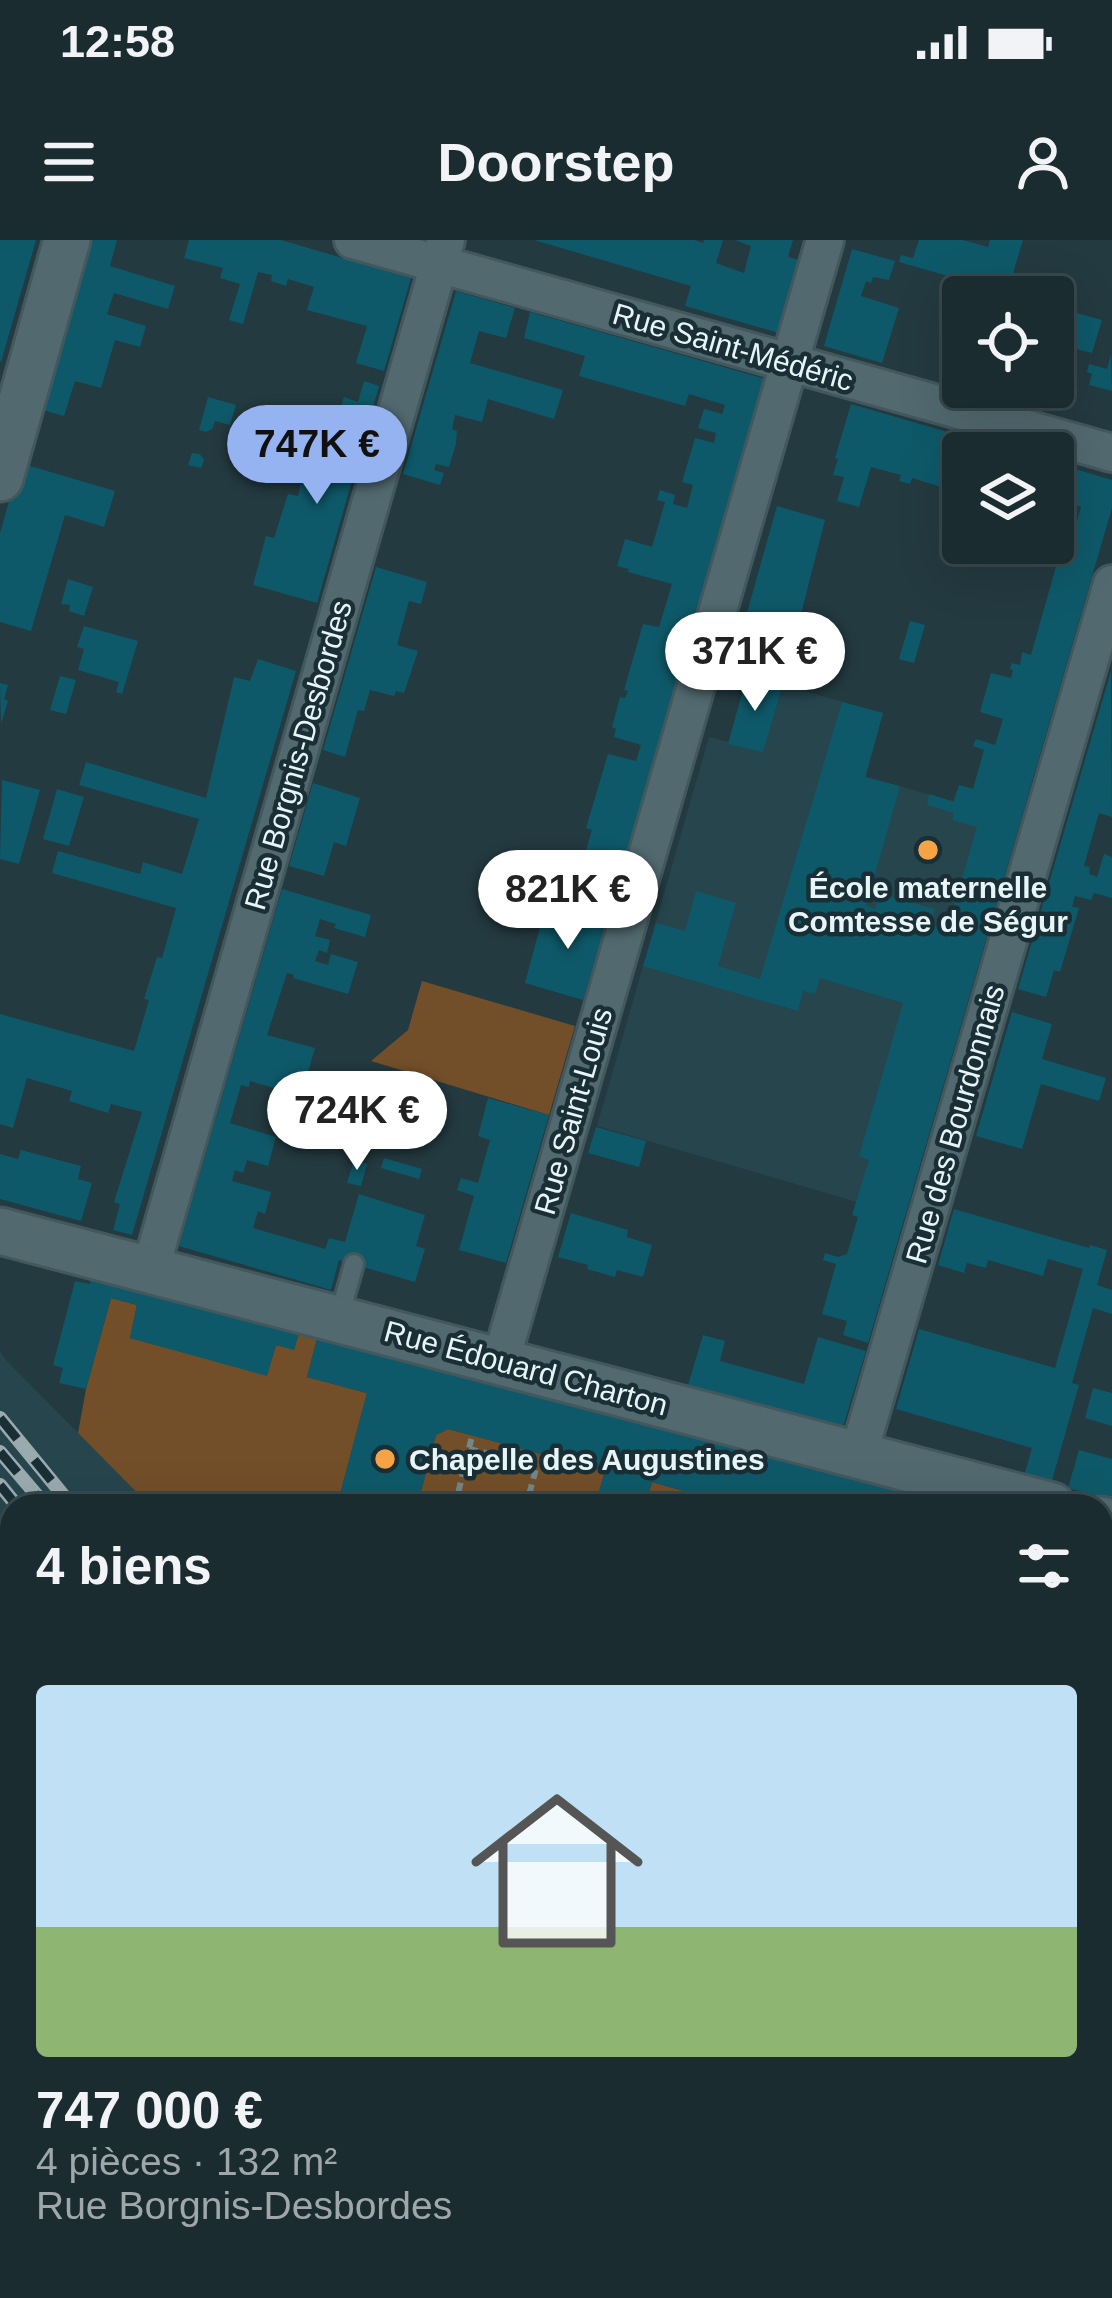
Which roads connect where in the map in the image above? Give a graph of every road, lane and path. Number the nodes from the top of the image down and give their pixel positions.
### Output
1 (67, 240) edge
2 (353, 240) edge
3 (825, 240) edge
4 (443, 252) edge
5 (790, 363) junction
6 (1112, 454) edge
7 (0, 478) edge
8 (1112, 584) edge
9 (0, 1231) edge
10 (354, 1264) dead end
11 (150, 1270) junction
12 (339, 1318) junction
13 (501, 1360) junction
14 (472, 1436) dead end
15 (469, 1449) junction
16 (858, 1456) junction
17 (458, 1494) edge
18 (529, 1494) edge
19 (1003, 1494) edge

1 - 7 street
2 - 4 street, Rue Saint-Médéric
3 - 5 street, Rue Saint-Louis
4 - 5 street, Rue Saint-Médéric
4 - 11 street, Rue Borgnis-Desbordes
5 - 6 street, Rue Saint-Médéric
5 - 13 street, Rue Saint-Louis
8 - 16 street, Rue des Bourdonnais
9 - 11 street, Rue Édouard Charton
10 - 12 lane
11 - 12 street, Rue Édouard Charton
12 - 13 street, Rue Édouard Charton
13 - 16 street, Rue Édouard Charton
14 - 15 path
15 - 17 path
15 - 18 path
16 - 19 street, Rue Édouard Charton

